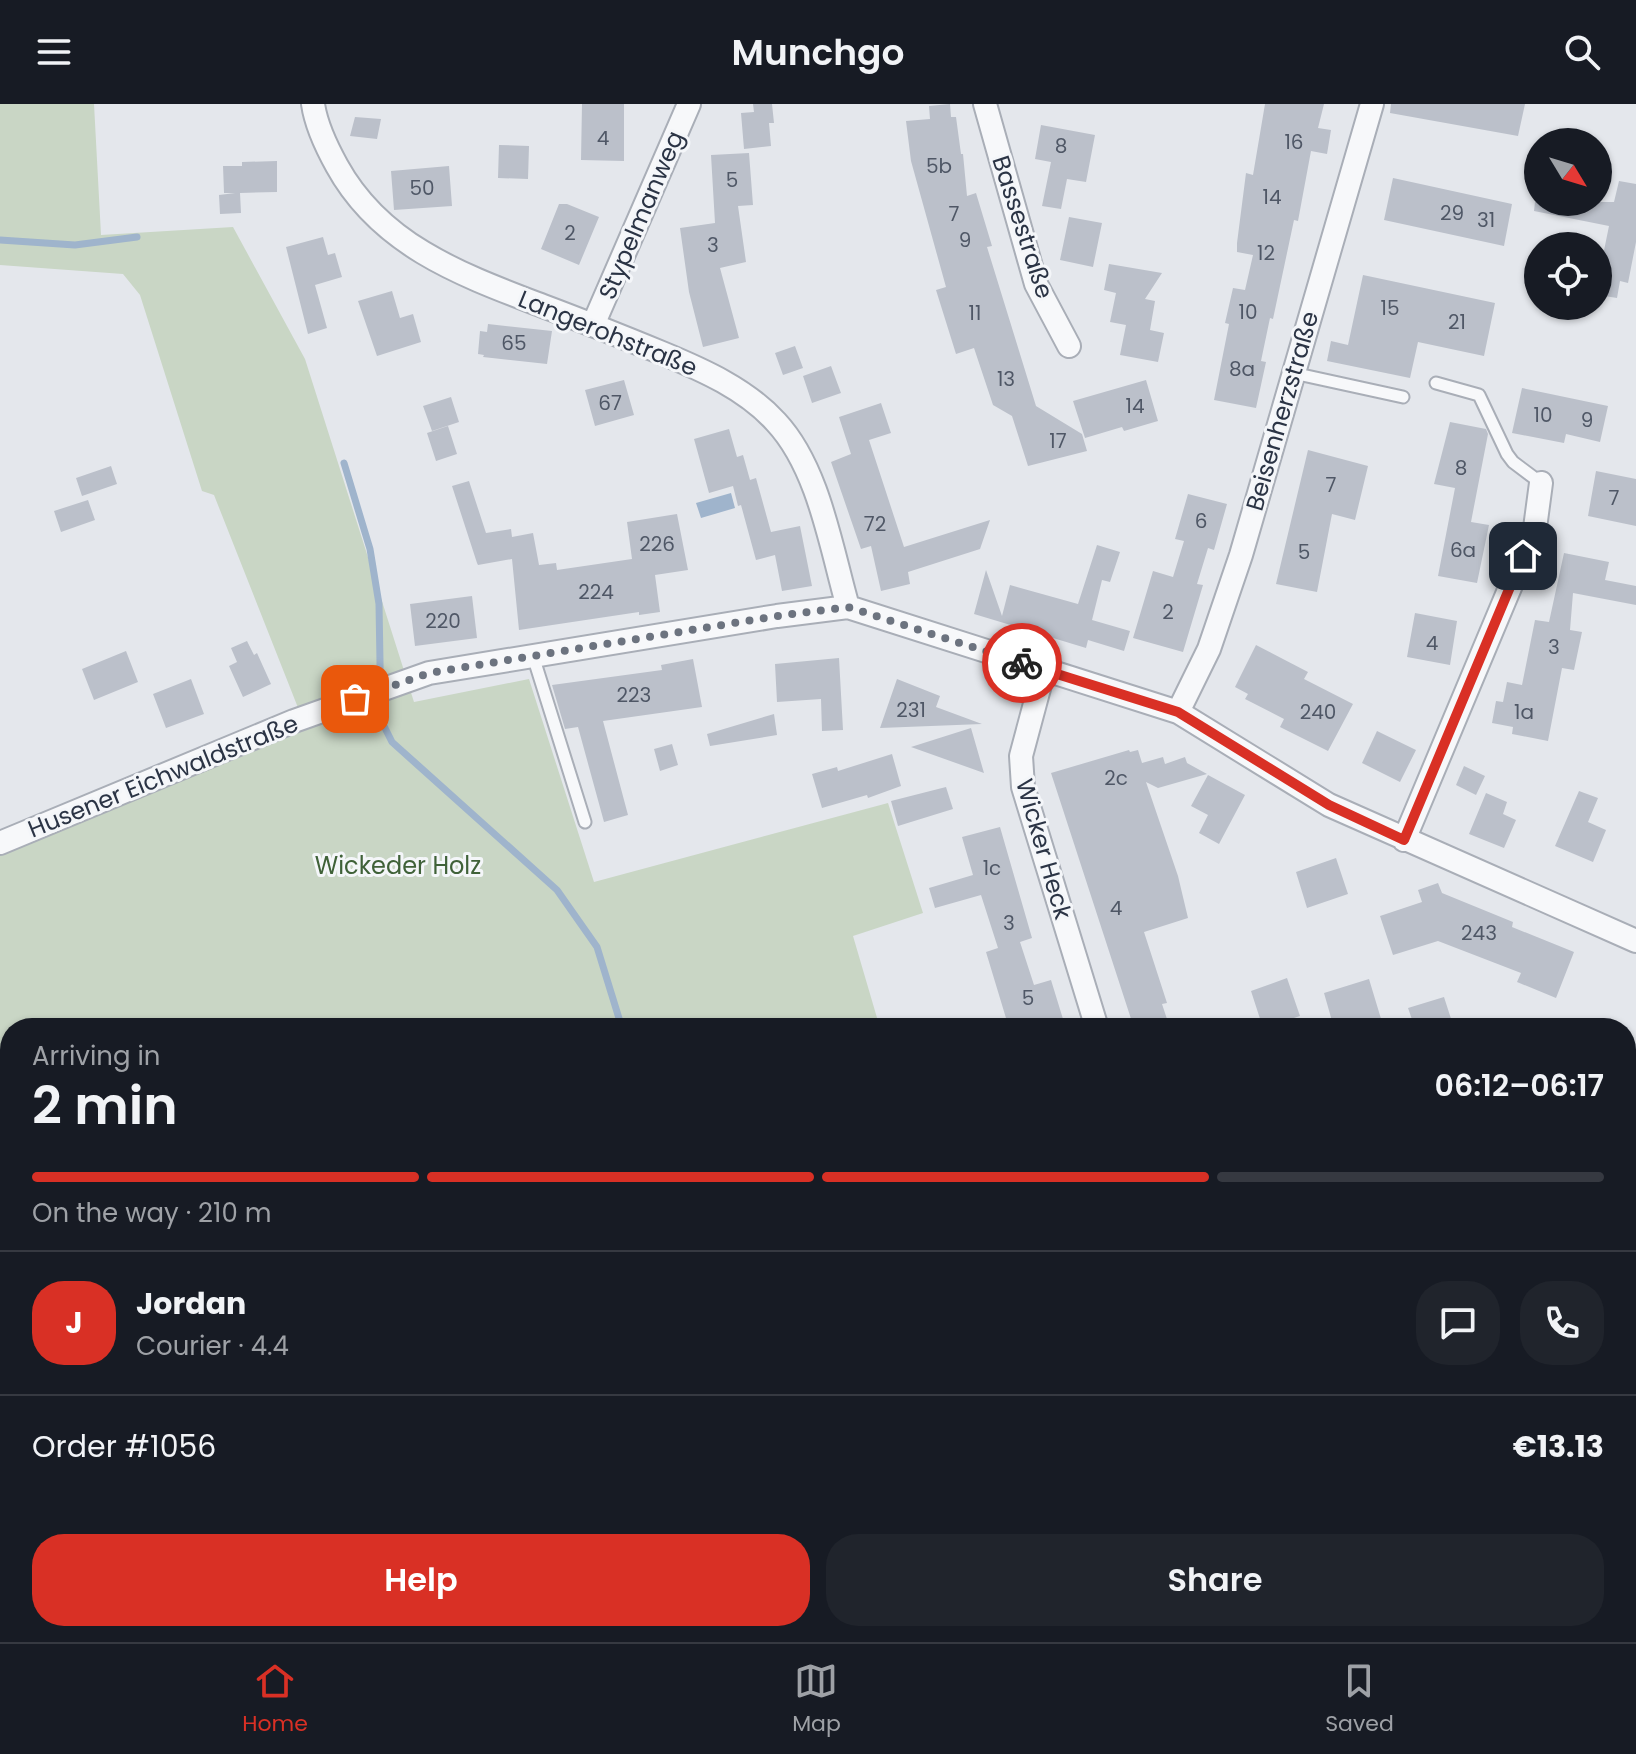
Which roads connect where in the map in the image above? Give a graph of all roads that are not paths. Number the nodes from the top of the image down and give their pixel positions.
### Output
1 (313, 104) edge
2 (689, 104) edge
3 (985, 104) edge
4 (1372, 104) edge
5 (593, 325) junction
6 (1069, 346) dead end
7 (1293, 373) junction
8 (1436, 383) dead end
9 (1403, 397) dead end
10 (1541, 483) joint
11 (848, 607) junction
12 (533, 656) junction
13 (1044, 670) junction
14 (1178, 712) junction
15 (585, 822) dead end
16 (1404, 840) junction
17 (0, 843) edge
18 (1636, 941) edge
19 (1094, 1018) edge

1 - 5 street, Langerohstraße
2 - 5 street, Stypelmanweg
3 - 6 street, Bassestraße
4 - 7 street, Beisenherzstraße
5 - 11 street, Langerohstraße
7 - 9 lane
7 - 14 street, Beisenherzstraße
8 - 10 lane
10 - 16 street
11 - 12 street, Husener Eichwaldstraße
11 - 13 street, Husener Eichwaldstraße
12 - 15 lane
12 - 17 street, Husener Eichwaldstraße
13 - 14 street, Husener Eichwaldstraße
13 - 19 street, Wicker Heck
14 - 16 street, Husener Eichwaldstraße
16 - 18 street, Husener Eichwaldstraße

